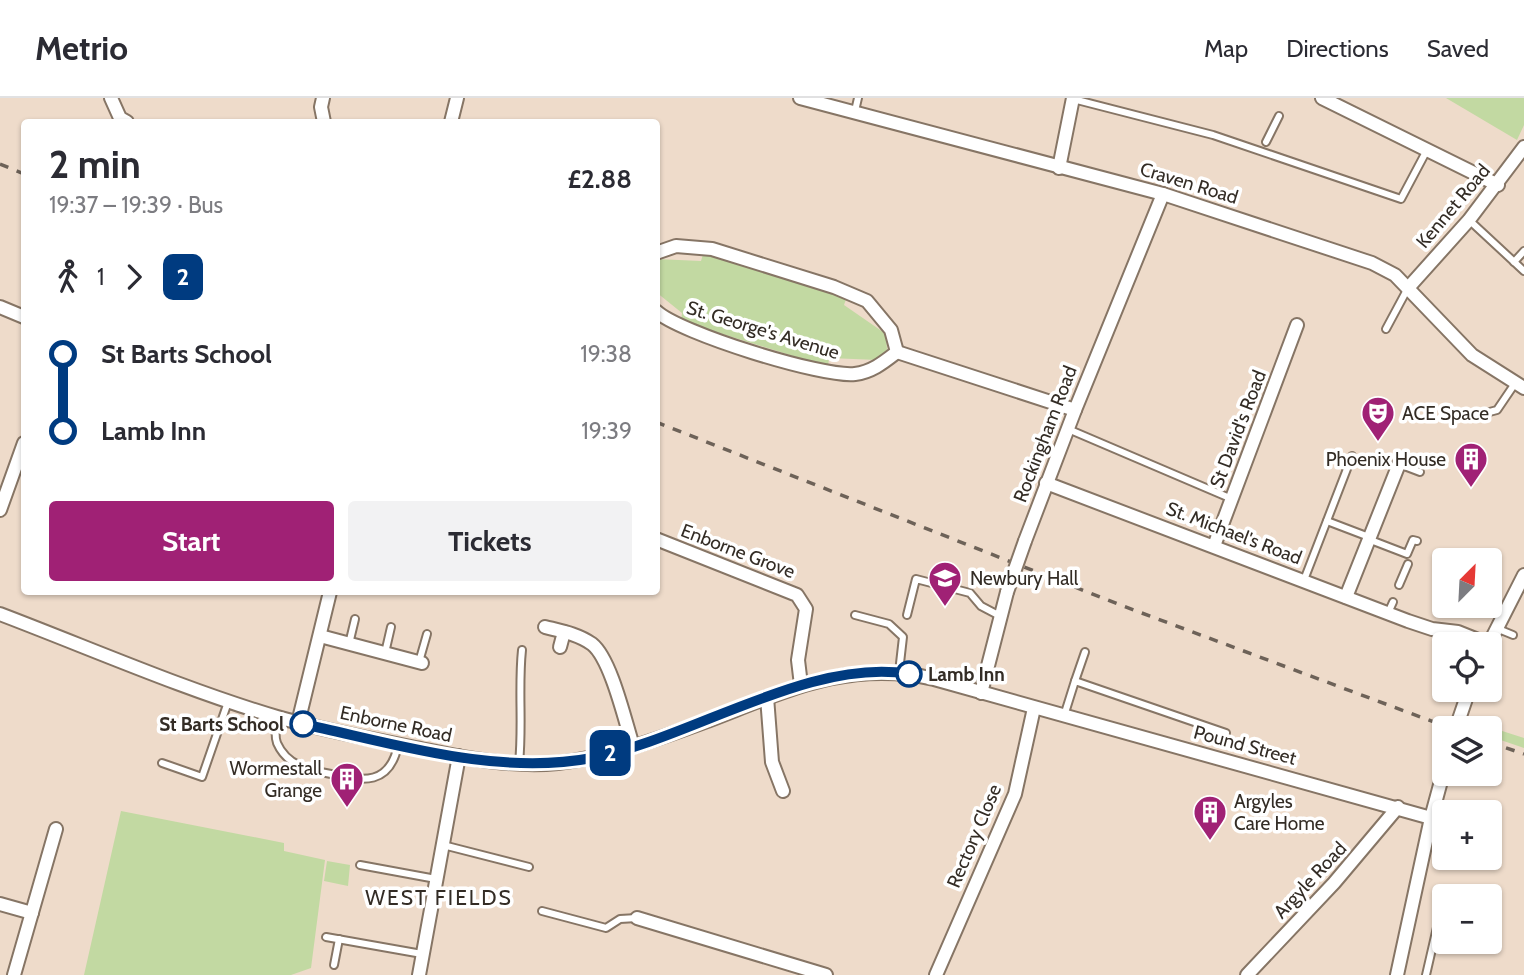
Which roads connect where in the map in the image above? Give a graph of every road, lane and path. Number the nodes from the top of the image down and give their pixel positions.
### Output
1 (111, 98) edge
2 (323, 98) edge
3 (457, 98) edge
4 (800, 98) edge
5 (1322, 98) edge
6 (1073, 99) edge
7 (856, 105) edge
8 (1279, 116) dead end
9 (122, 119) edge
10 (323, 119) edge
11 (452, 119) edge
12 (1266, 142) dead end
13 (1524, 147) edge
14 (1427, 150) junction
15 (1059, 167) junction
16 (1498, 185) junction
17 (1163, 194) junction
18 (1469, 220) junction
19 (1524, 251) edge
20 (660, 252) edge
21 (1514, 262) junction
22 (1524, 271) edge
23 (1408, 288) junction
24 (0, 307) edge
25 (660, 314) edge
26 (21, 316) edge
27 (1297, 325) dead end
28 (1386, 329) dead end
29 (897, 352) junction
30 (1520, 385) edge
31 (1075, 410) junction
32 (1478, 415) dead end
33 (1068, 429) junction
34 (21, 449) edge
35 (1352, 456) dead end
36 (1399, 464) joint
37 (1420, 472) dead end
38 (5, 482) edge
39 (1046, 483) junction
40 (1232, 499) junction
41 (0, 510) edge
42 (1326, 521) junction
43 (1369, 538) junction
44 (660, 541) edge
45 (1417, 541) dead end
46 (1214, 546) junction
47 (1408, 564) dead end
48 (1524, 578) edge
49 (1304, 580) junction
50 (1399, 585) dead end
51 (329, 595) edge
52 (1346, 597) junction
53 (0, 614) edge
54 (855, 615) dead end
55 (907, 615) dead end
56 (1002, 617) junction
57 (355, 619) dead end
58 (391, 627) dead end
59 (545, 627) dead end
60 (1496, 628) junction
61 (564, 632) junction
62 (1458, 632) edge
63 (1494, 632) edge
64 (427, 634) dead end
65 (1513, 635) dead end
66 (320, 636) junction
67 (349, 644) junction
68 (559, 647) dead end
69 (522, 650) dead end
70 (1085, 652) dead end
71 (385, 653) junction
72 (421, 663) joint
73 (899, 672) junction
74 (1075, 681) junction
75 (801, 685) junction
76 (981, 693) junction
77 (767, 697) junction
78 (229, 701) junction
79 (1034, 708) junction
80 (1048, 712) joint
81 (1064, 716) junction
82 (276, 717) junction
83 (298, 723) junction
84 (1226, 733) dead end
85 (398, 744) junction
86 (633, 746) junction
87 (459, 756) junction
88 (162, 763) dead end
89 (520, 763) junction
90 (1440, 786) edge
91 (783, 791) dead end
92 (1398, 807) junction
93 (1431, 818) junction
94 (56, 829) dead end
95 (442, 845) junction
96 (360, 865) dead end
97 (529, 867) dead end
98 (436, 879) junction
99 (0, 904) edge
100 (542, 911) dead end
101 (32, 913) junction
102 (637, 918) joint
103 (326, 937) dead end
104 (339, 939) junction
105 (1432, 949) edge
106 (422, 954) junction
107 (334, 965) dead end
108 (15, 975) edge
109 (419, 975) edge
110 (826, 975) edge
111 (936, 975) edge
112 (1247, 975) edge
113 (1397, 975) edge
114 (1426, 975) edge

1 - 9 street
2 - 10 street
3 - 11 street
4 - 7 street, Craven Road
5 - 14 street
6 - 14 lane
6 - 15 street
7 - 15 street, Craven Road
8 - 12 lane
13 - 16 street, Kennet Road
14 - 16 street
15 - 17 street, Craven Road
16 - 18 street, Kennet Road
17 - 23 street, Craven Road
17 - 31 street, Rockingham Road
18 - 21 lane
18 - 23 street, Kennet Road
19 - 21 lane
20 - 29 street
21 - 22 lane
23 - 28 lane
23 - 30 street, Craven Road
24 - 26 street
25 - 29 street, St. George's Avenue
27 - 40 street, St David's Road
29 - 31 street
30 - 32 lane
31 - 33 street, Rockingham Road
33 - 39 street, Rockingham Road
33 - 40 lane
34 - 38 street
35 - 42 lane
36 - 37 lane
36 - 43 street
38 - 41 street
39 - 46 street, St. Michael's Road
39 - 56 street, Rockingham Road, bridge
40 - 46 street, St David's Road
42 - 43 lane
42 - 49 lane
43 - 45 lane
43 - 52 street
44 - 75 street, Enborne Grove
46 - 49 street, St. Michael's Road
47 - 50 lane
48 - 60 street
49 - 52 street, St. Michael's Road
51 - 66 street
52 - 62 street, St. Michael's Road
53 - 78 street, Enborne Road
54 - 73 lane
55 - 56 lane
56 - 76 street, Rockingham Road
57 - 67 lane
58 - 71 lane
59 - 61 street
60 - 63 street
60 - 65 lane
61 - 68 street
61 - 86 street
64 - 72 lane
66 - 67 street
66 - 83 street
67 - 71 street
69 - 89 lane
70 - 74 lane
71 - 72 street
73 - 75 street, Enborne Road
73 - 76 street, Enborne Road
74 - 81 lane
74 - 84 lane
75 - 77 street, Enborne Road
76 - 79 street, Enborne Road
77 - 86 street, Enborne Road
77 - 91 street
78 - 82 street, Enborne Road
78 - 88 lane
79 - 80 street, Enborne Road
79 - 111 street, Rectory Close
80 - 81 street, Pound Street
81 - 92 street, Pound Street
82 - 83 street, Enborne Road
82 - 85 lane
83 - 85 street, Enborne Road
85 - 87 street, Enborne Road
86 - 89 street, Enborne Road
87 - 89 street, Enborne Road
87 - 95 street
90 - 93 street
92 - 93 street, Pound Street
92 - 112 street, Argyle Road
93 - 113 street
94 - 101 street
95 - 97 lane
95 - 98 street
96 - 98 lane
98 - 106 street
99 - 101 street
100 - 102 lane
101 - 108 street
102 - 110 street
103 - 104 lane
104 - 106 lane
104 - 107 lane
105 - 114 lane
106 - 109 street

